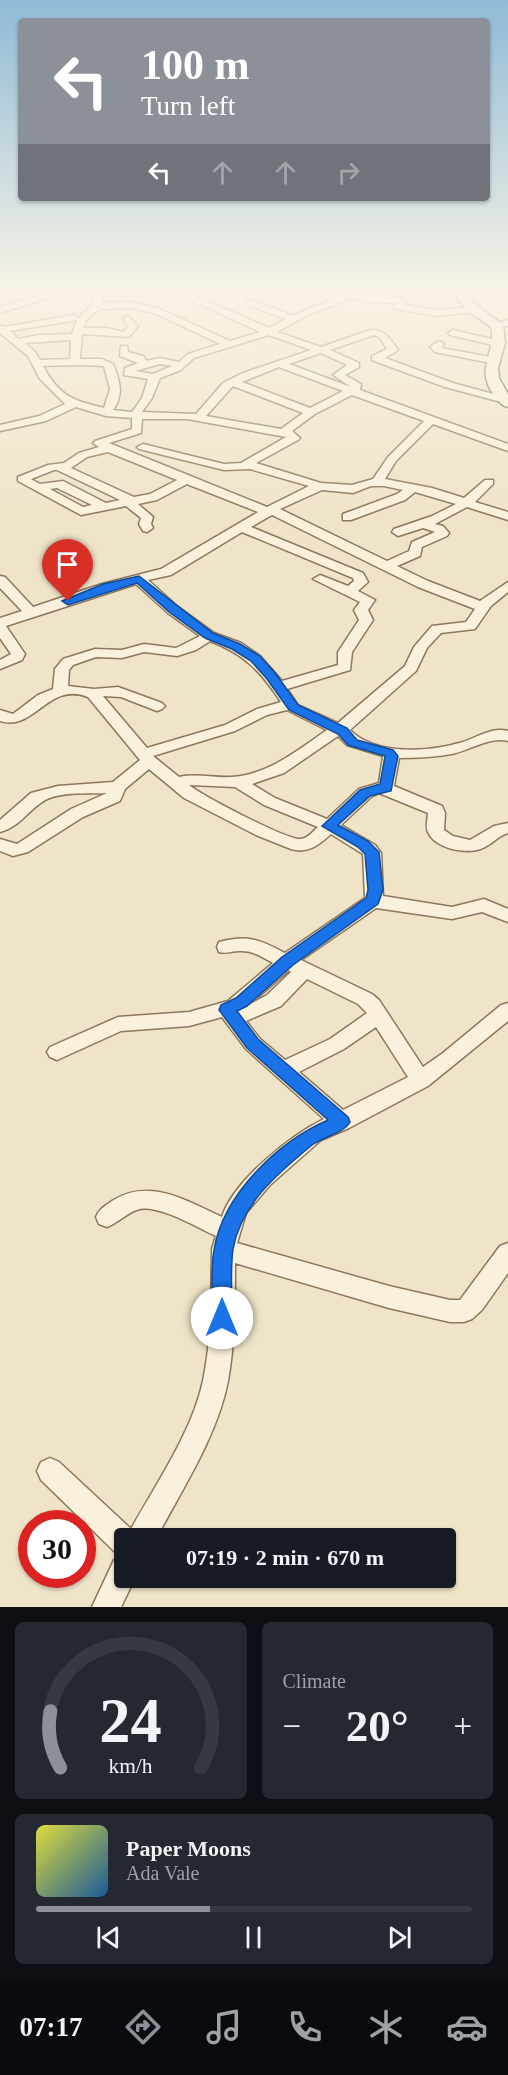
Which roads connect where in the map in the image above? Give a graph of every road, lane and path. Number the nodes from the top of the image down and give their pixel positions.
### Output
1 (39, 367) edge
2 (110, 367) edge
3 (137, 367) edge
4 (175, 367) edge
5 (271, 367) edge
6 (287, 367) edge
7 (352, 367) edge
8 (400, 367) edge
9 (491, 367) edge
10 (154, 377) junction
11 (233, 382) junction
12 (351, 391) junction
13 (506, 402) edge
14 (74, 404) junction
15 (311, 412) junction
16 (106, 413) junction
17 (137, 415) junction
18 (199, 418) junction
19 (431, 420) junction
20 (0, 428) edge
21 (283, 433) junction
22 (108, 447) junction
23 (143, 447) dead end
24 (508, 448) edge
25 (180, 458) junction
26 (247, 465) junction
27 (57, 466) junction
28 (163, 471) junction
29 (187, 480) junction
30 (377, 482) junction
31 (489, 482) dead end
32 (320, 486) junction
33 (413, 488) junction
34 (130, 502) junction
35 (469, 503) junction
36 (270, 511) junction
37 (508, 516) edge
38 (347, 517) dead end
39 (424, 524) junction
40 (241, 527) junction
41 (147, 528) dead end
42 (398, 532) dead end
43 (333, 538) junction
44 (310, 556) junction
45 (388, 566) junction
46 (139, 579) junction
47 (320, 579) dead end
48 (0, 580) edge
49 (508, 586) edge
50 (350, 591) junction
51 (483, 607) junction
52 (31, 613) junction
53 (0, 622) edge
54 (0, 627) edge
55 (209, 636) junction
56 (0, 664) edge
57 (278, 687) junction
58 (60, 692) junction
59 (93, 694) junction
60 (289, 704) junction
61 (157, 706) dead end
62 (0, 715) edge
63 (340, 730) junction
64 (508, 736) edge
65 (389, 753) junction
66 (147, 757) junction
67 (238, 782) junction
68 (176, 783) junction
69 (117, 787) junction
70 (386, 788) junction
71 (329, 826) junction
72 (0, 828) edge
73 (508, 828) edge
74 (0, 845) edge
75 (373, 901) junction
76 (508, 916) edge
77 (226, 947) dead end
78 (287, 961) junction
79 (305, 969) junction
80 (508, 1010) edge
81 (230, 1013) junction
82 (379, 1015) junction
83 (57, 1052) dead end
84 (284, 1070) junction
85 (421, 1080) junction
86 (342, 1122) junction
87 (107, 1217) dead end
88 (226, 1240) junction
89 (508, 1253) edge
90 (50, 1471) dead end
91 (147, 1528) edge
92 (114, 1532) edge
93 (115, 1588) edge
94 (106, 1607) edge

1 - 14 street
2 - 16 street
3 - 10 street
4 - 10 street
5 - 11 street
6 - 12 street
7 - 12 street
8 - 13 street
9 - 13 street
10 - 17 street
11 - 15 street
11 - 18 street
12 - 15 street
12 - 19 street
14 - 16 street
14 - 20 street
15 - 21 street
16 - 17 street
17 - 18 street
17 - 22 street
18 - 21 street
19 - 24 street
19 - 30 street
21 - 26 street
22 - 27 street
22 - 28 street
23 - 25 street
25 - 26 street
25 - 28 street
26 - 32 street
27 - 34 street
27 - 34 street
28 - 29 street
29 - 34 street
29 - 36 street
30 - 32 street
30 - 33 street
31 - 35 street
32 - 36 street
33 - 35 street
33 - 38 street
34 - 41 street
35 - 37 street
35 - 39 street
36 - 40 street
36 - 43 street
39 - 42 street
39 - 45 street
40 - 44 street
40 - 46 street
43 - 44 street
43 - 45 street
44 - 50 street
45 - 51 street
46 - 52 street
46 - 55 street
47 - 50 street
48 - 52 street
49 - 51 street
50 - 57 street
51 - 63 street
52 - 53 street
54 - 56 street
55 - 57 street
55 - 58 street
57 - 60 street
58 - 59 street
58 - 62 street
59 - 61 street
59 - 66 street
60 - 63 street
60 - 66 street
63 - 65 street
63 - 67 street
64 - 65 street
65 - 70 street
66 - 68 street
66 - 69 street
67 - 68 street
67 - 71 street
68 - 71 street
69 - 72 street
69 - 74 street
70 - 71 street
70 - 73 street
71 - 75 street
75 - 76 street
75 - 78 street
77 - 78 street
78 - 79 street
78 - 81 street
79 - 81 street
79 - 82 street
80 - 85 street
81 - 83 street
81 - 84 street
82 - 84 street
82 - 85 street
84 - 86 street
85 - 86 street
86 - 88 street
87 - 88 street
88 - 89 street
88 - 91 street
90 - 92 street
93 - 94 street

